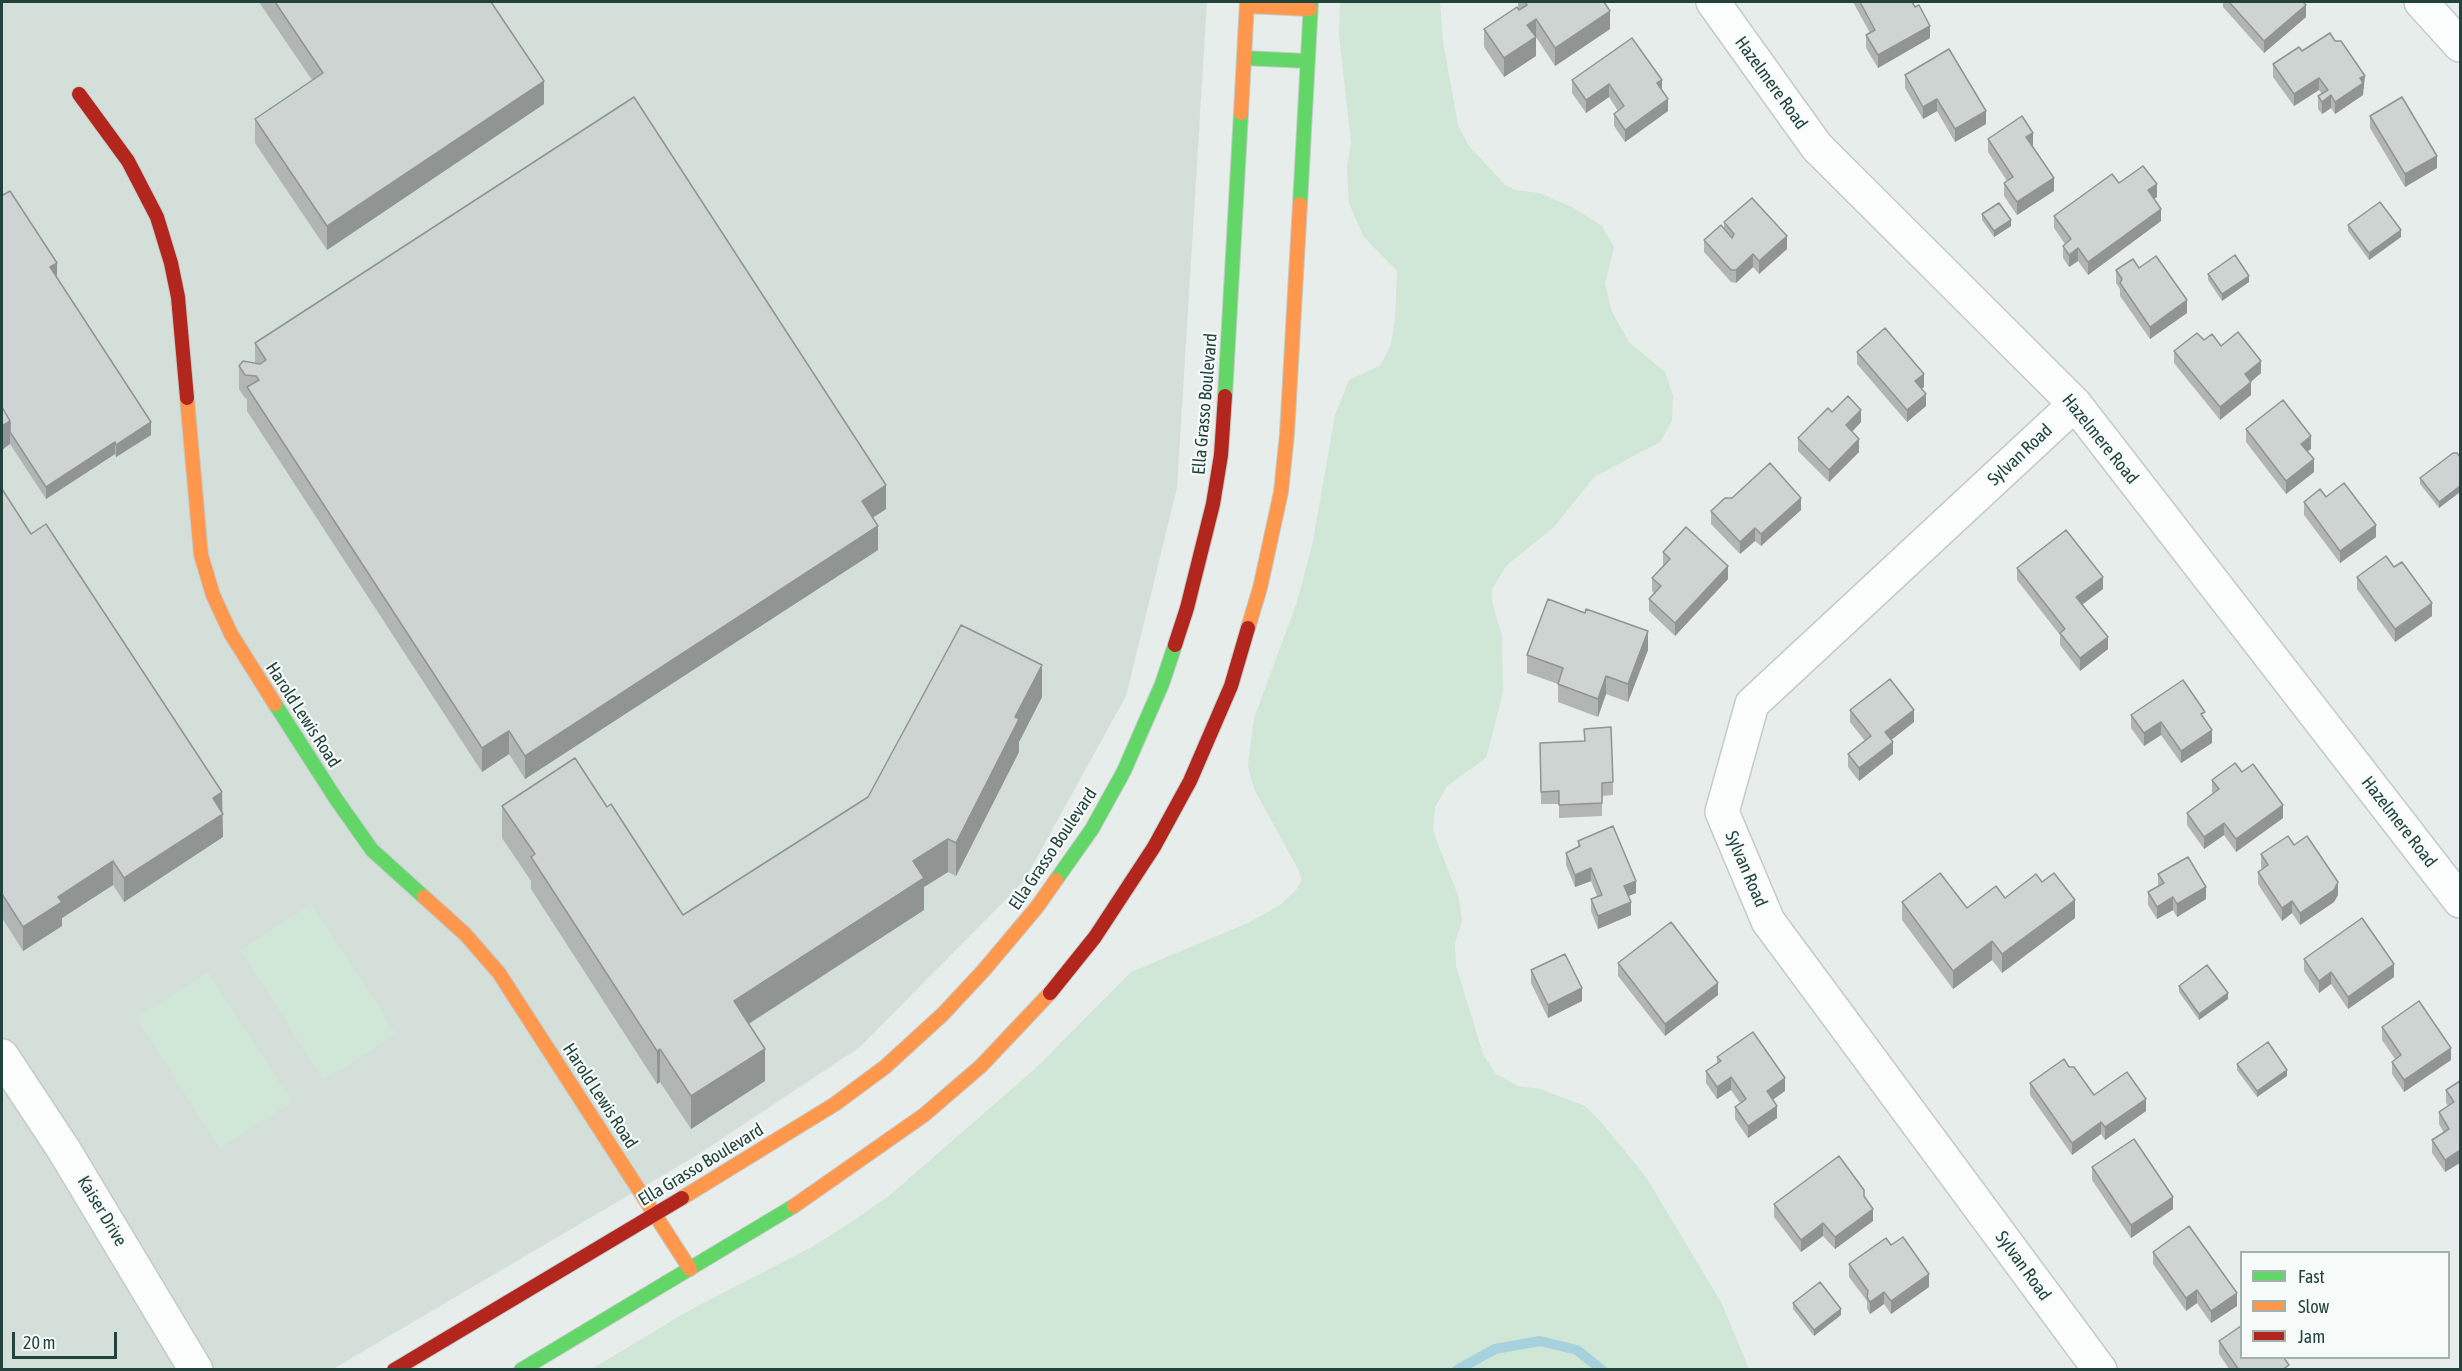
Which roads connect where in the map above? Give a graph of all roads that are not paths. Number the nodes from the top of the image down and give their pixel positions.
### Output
1 (1713, 2) edge
2 (2421, 2) edge
3 (1247, 4) edge
4 (1311, 5) edge
5 (2460, 45) edge
6 (1244, 58) junction
7 (1307, 61) junction
8 (79, 94) dead end
9 (2075, 404) junction
10 (2460, 901) edge
11 (2, 1056) edge
12 (655, 1214) junction
13 (690, 1269) junction
14 (196, 1370) edge
15 (394, 1370) edge
16 (521, 1370) edge
17 (2100, 1370) edge

1 - 9 street, Hazelmere Road
2 - 5 street
3 - 4 main road
3 - 6 main road, Ella Grasso Boulevard
4 - 7 main road
6 - 7 main road
6 - 12 main road, Ella Grasso Boulevard
7 - 13 main road
8 - 12 main road, Harold Lewis Road
9 - 10 street, Hazelmere Road
9 - 17 street, Sylvan Road
11 - 14 street, Kaiser Drive
12 - 13 main road, Harold Lewis Road
12 - 15 main road, Ella Grasso Boulevard
13 - 16 main road

